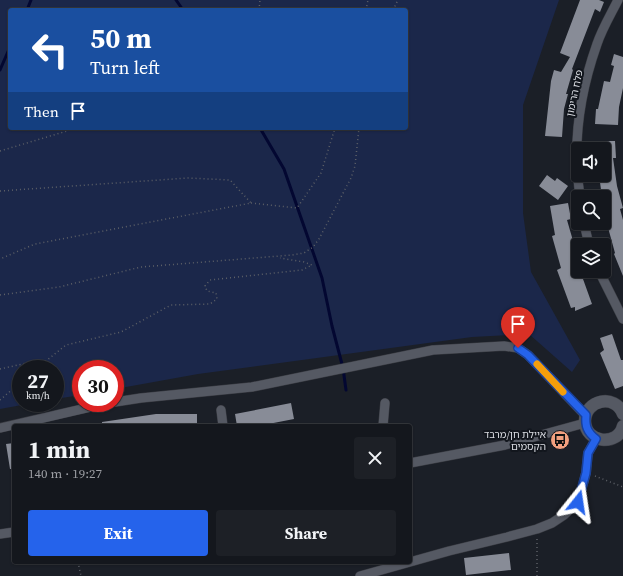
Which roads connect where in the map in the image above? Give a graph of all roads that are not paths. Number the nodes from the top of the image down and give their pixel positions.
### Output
1 (618, 0) edge
2 (579, 190) edge
3 (602, 278) edge
4 (623, 319) edge
5 (124, 401) edge
6 (385, 403) dead end
7 (621, 407) edge
8 (221, 410) dead end
9 (72, 411) edge
10 (585, 419) junction
11 (17, 424) edge
12 (223, 424) edge
13 (384, 424) edge
14 (12, 425) edge
15 (623, 426) edge
16 (0, 428) edge
17 (596, 439) junction
18 (412, 463) edge
19 (12, 532) edge
20 (0, 534) edge
21 (412, 562) edge
22 (405, 564) edge
23 (360, 576) edge

1 - 2 street, פלח הרימון
3 - 4 street
5 - 10 street
6 - 13 street
7 - 10 street
8 - 12 street
9 - 11 street
10 - 17 street
10 - 18 street
14 - 16 street
15 - 17 street
17 - 21 street
19 - 20 street
22 - 23 street

